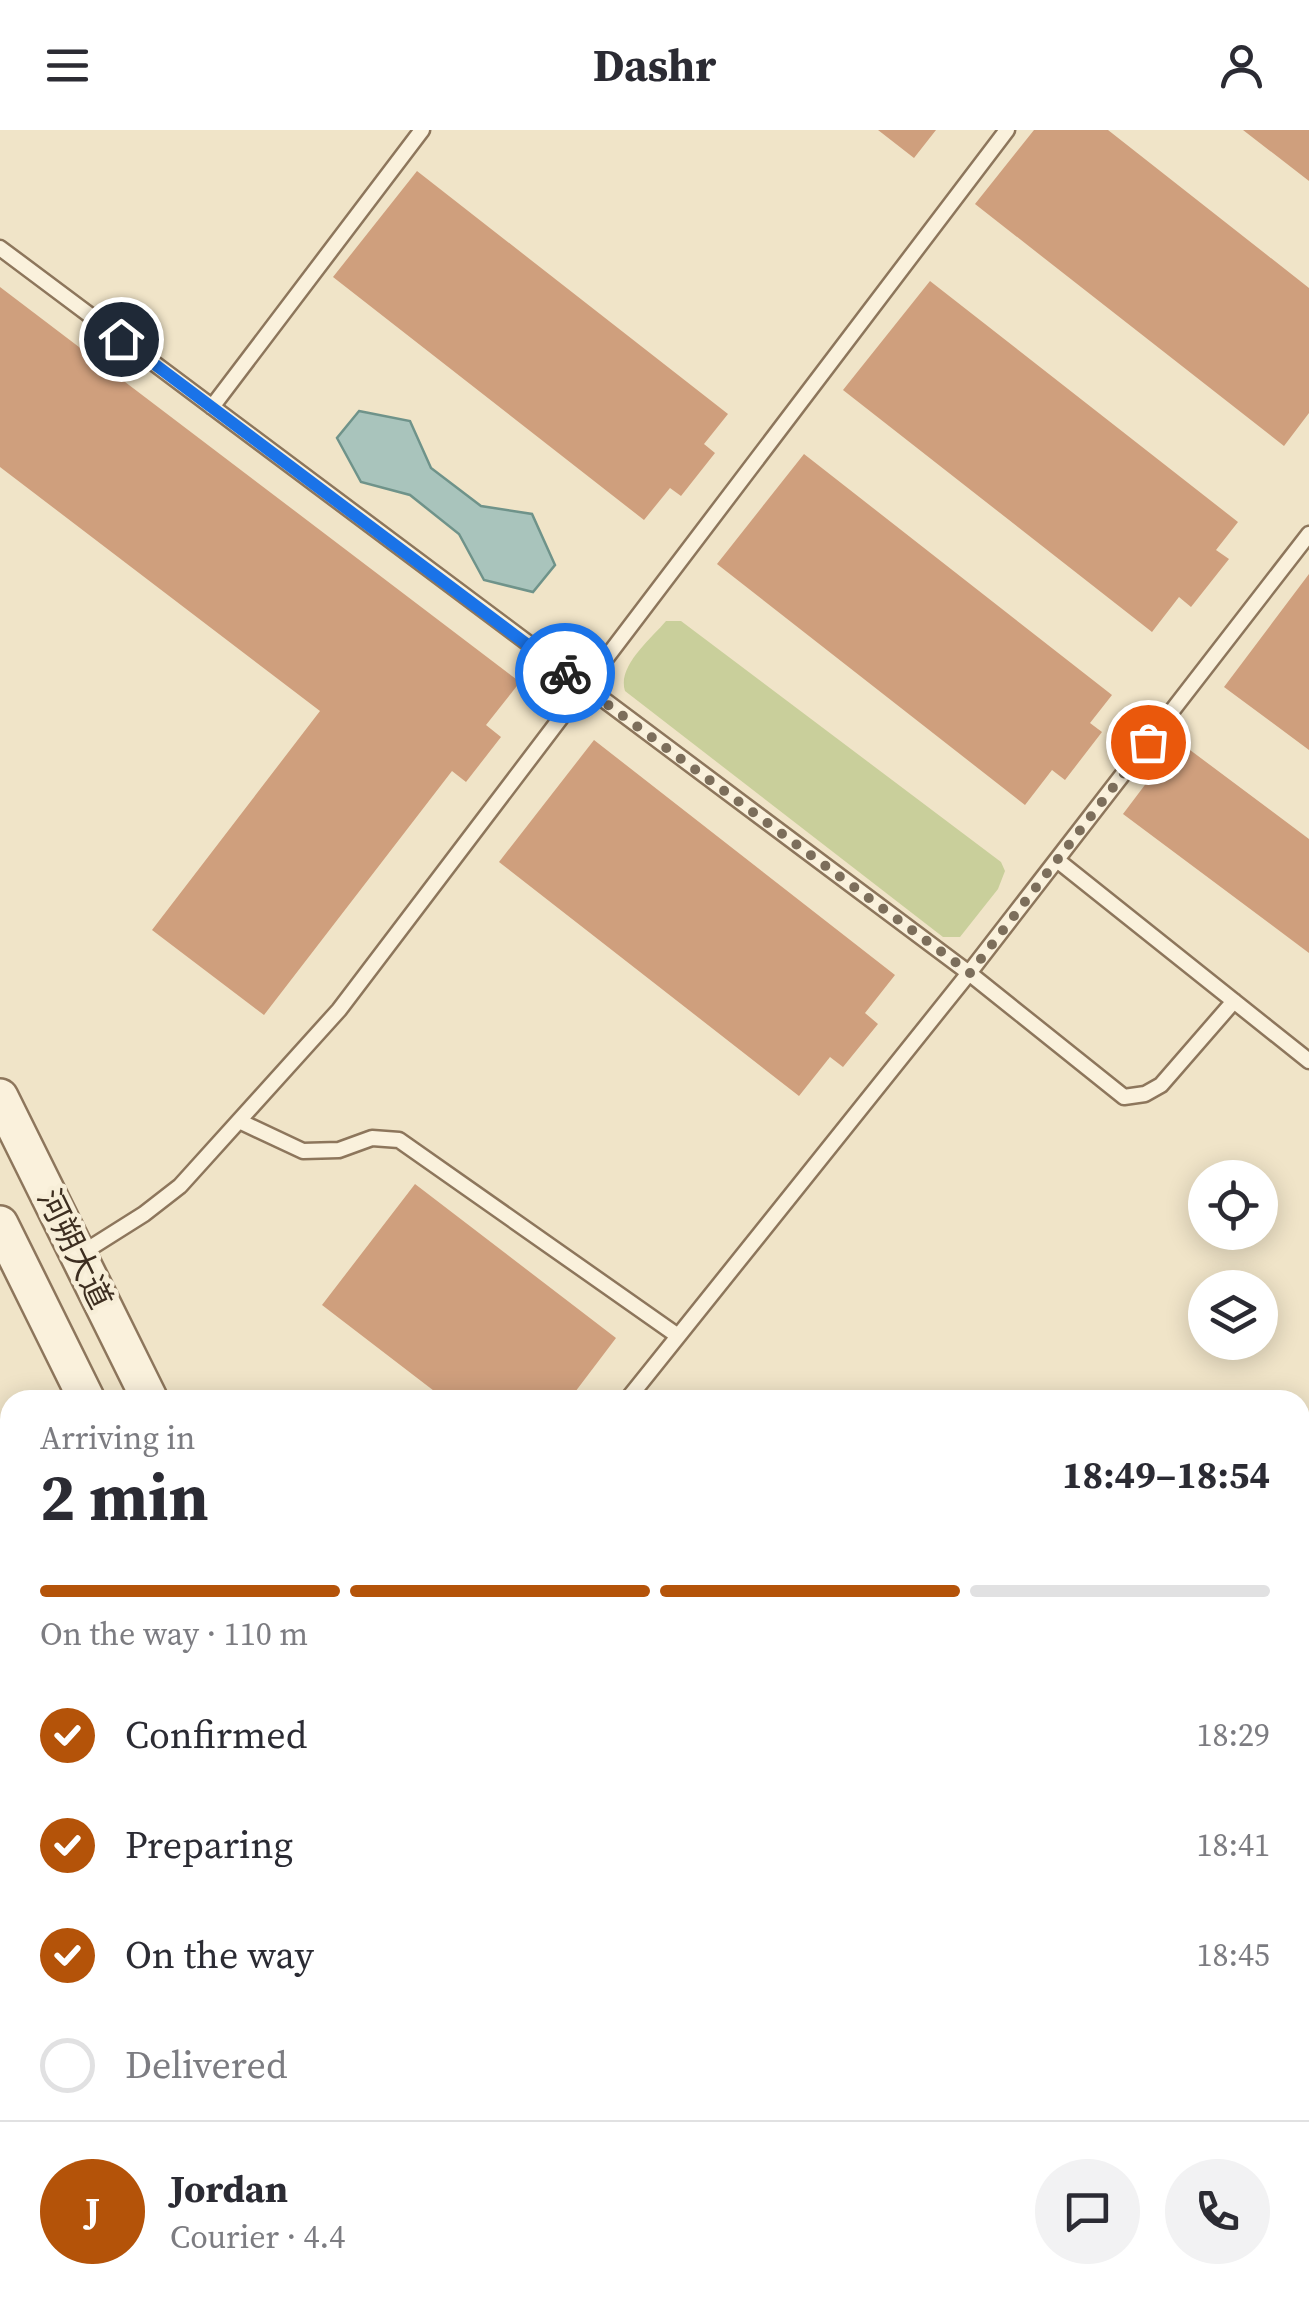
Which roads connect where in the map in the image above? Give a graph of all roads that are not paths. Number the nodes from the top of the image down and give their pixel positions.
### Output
1 (422, 130) edge
2 (1007, 130) edge
3 (0, 248) edge
4 (212, 407) junction
5 (1309, 534) edge
6 (584, 687) junction
7 (1057, 860) junction
8 (970, 973) junction
9 (1234, 1001) junction
10 (1309, 1061) edge
11 (0, 1097) edge
12 (239, 1121) junction
13 (0, 1224) edge
14 (78, 1256) junction
15 (678, 1336) junction
16 (82, 1390) edge
17 (145, 1390) edge
18 (635, 1390) edge

1 - 4 lane
2 - 6 lane
3 - 4 lane
4 - 6 lane
5 - 7 lane
6 - 8 lane
6 - 12 lane
7 - 8 lane
7 - 9 lane
8 - 9 lane
8 - 15 lane
9 - 10 lane
11 - 14 street, 河朔大道
12 - 14 lane
12 - 15 lane
13 - 16 street, 河朔大道
14 - 17 street, 河朔大道
15 - 18 lane

